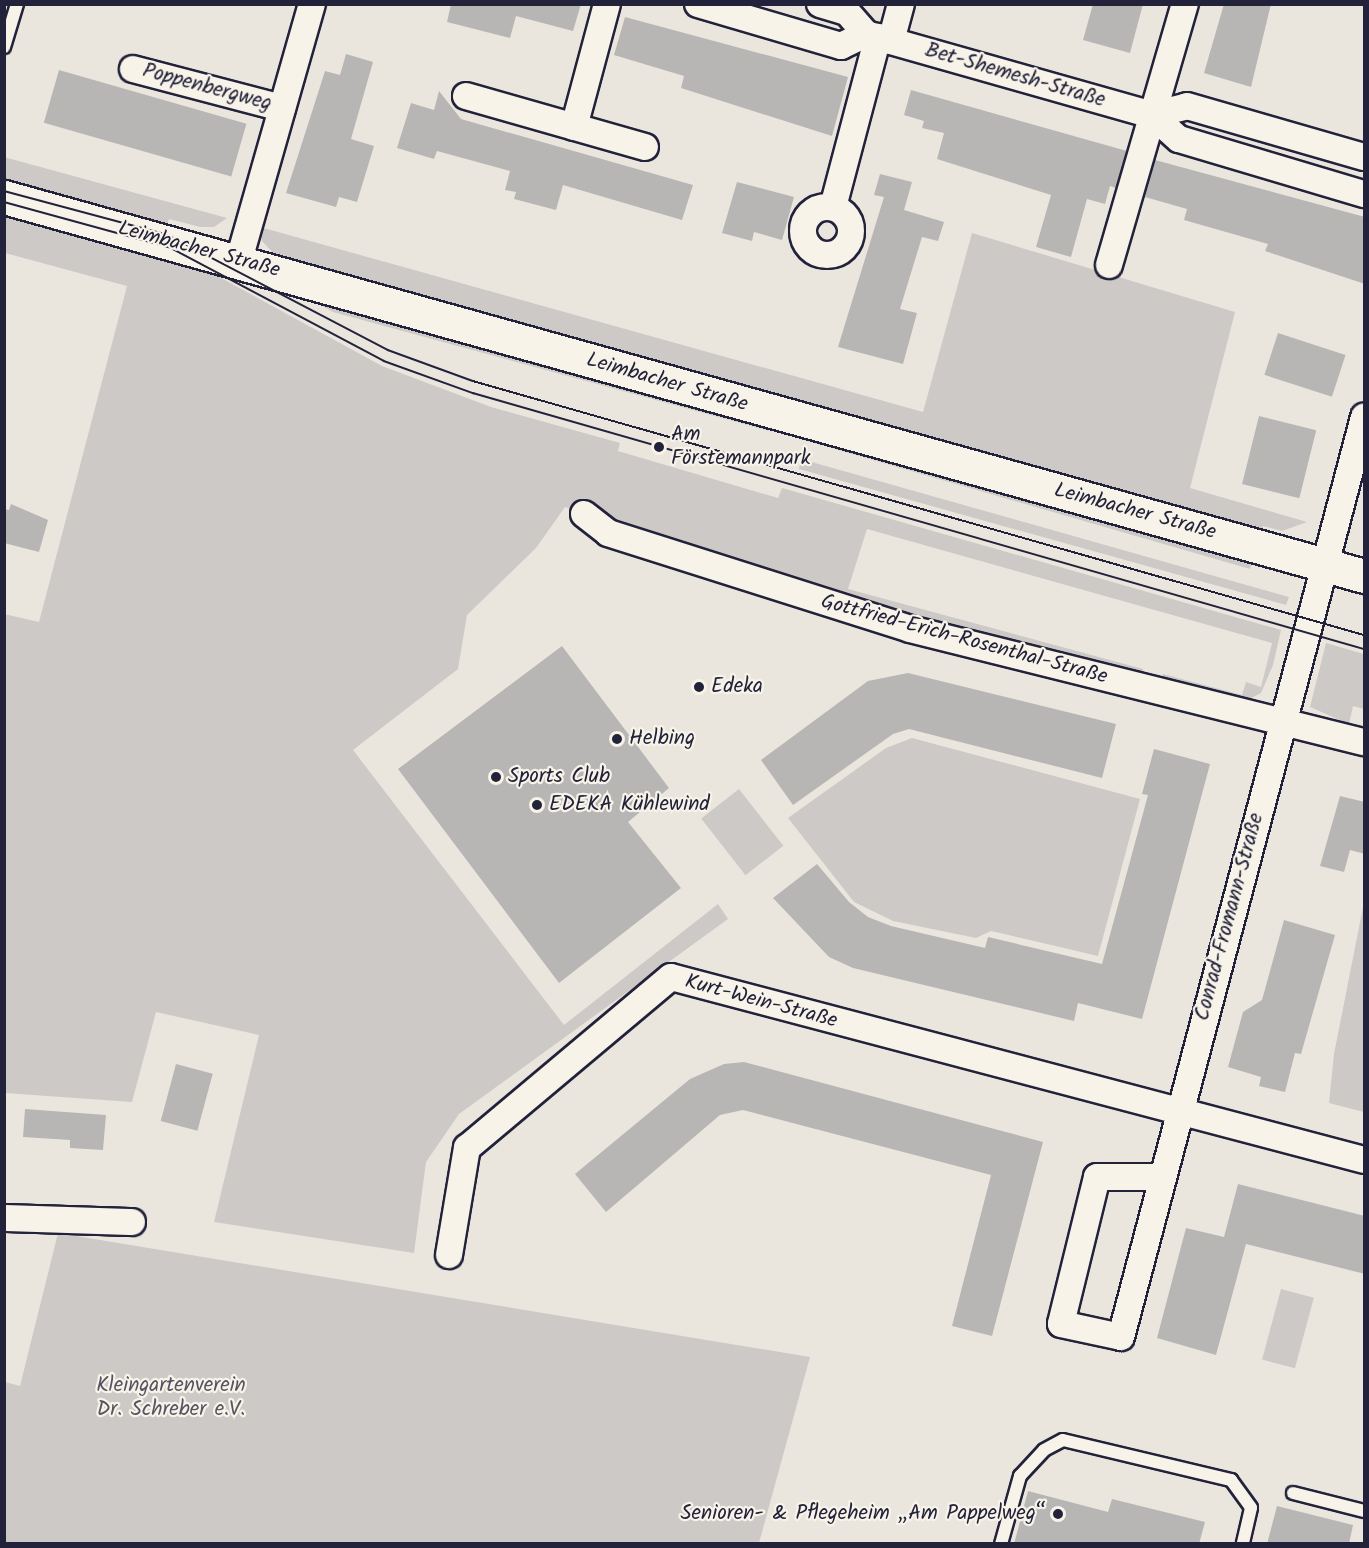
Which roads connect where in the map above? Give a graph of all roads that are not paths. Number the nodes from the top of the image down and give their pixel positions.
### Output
1 (17, 4) edge
2 (312, 4) edge
3 (607, 4) edge
4 (698, 4) edge
5 (820, 4) edge
6 (901, 4) edge
7 (1185, 4) edge
8 (878, 37) junction
9 (4, 47) edge
10 (133, 69) dead end
11 (466, 96) dead end
12 (282, 108) junction
13 (1152, 115) junction
14 (574, 126) junction
15 (645, 147) dead end
16 (1365, 157) edge
17 (1365, 194) edge
18 (4, 197) edge
19 (833, 207) dead end
20 (239, 260) junction
21 (1109, 265) dead end
22 (1365, 417) edge
23 (584, 514) dead end
24 (1322, 564) junction
25 (1365, 576) edge
26 (1282, 723) junction
27 (1365, 742) edge
28 (1179, 1112) junction
29 (1365, 1160) edge
30 (1161, 1177) junction
31 (4, 1218) edge
32 (132, 1222) dead end
33 (449, 1255) dead end
34 (1293, 1493) dead end
35 (1365, 1511) edge
36 (1001, 1544) edge
37 (1243, 1544) edge

1 - 9 lane
2 - 12 street, Poppenbergweg
3 - 14 street
4 - 8 street
5 - 8 street
6 - 8 street
7 - 13 street
8 - 13 street, Bet-Shemesh-Straße
8 - 19 street
10 - 12 street, Poppenbergweg
11 - 14 street
12 - 20 street, Poppenbergweg
13 - 16 street
13 - 17 street, Bet-Shemesh-Straße
13 - 21 street
14 - 15 street
18 - 20 street, Leimbacher Straße
20 - 24 street, Leimbacher Straße
22 - 24 street, Conrad-Fromann-Straße
23 - 26 street, Gottfried-Erich-Rosenthal-Straße
24 - 25 street, Leimbacher Straße
24 - 26 street, Conrad-Fromann-Straße
26 - 27 street
26 - 28 street, Conrad-Fromann-Straße
28 - 29 street
28 - 30 street, Conrad-Fromann-Straße
28 - 33 street, Kurt-Wein-Straße
30 - 30 street, Conrad-Fromann-Straße
31 - 32 street
34 - 35 lane
36 - 37 lane

